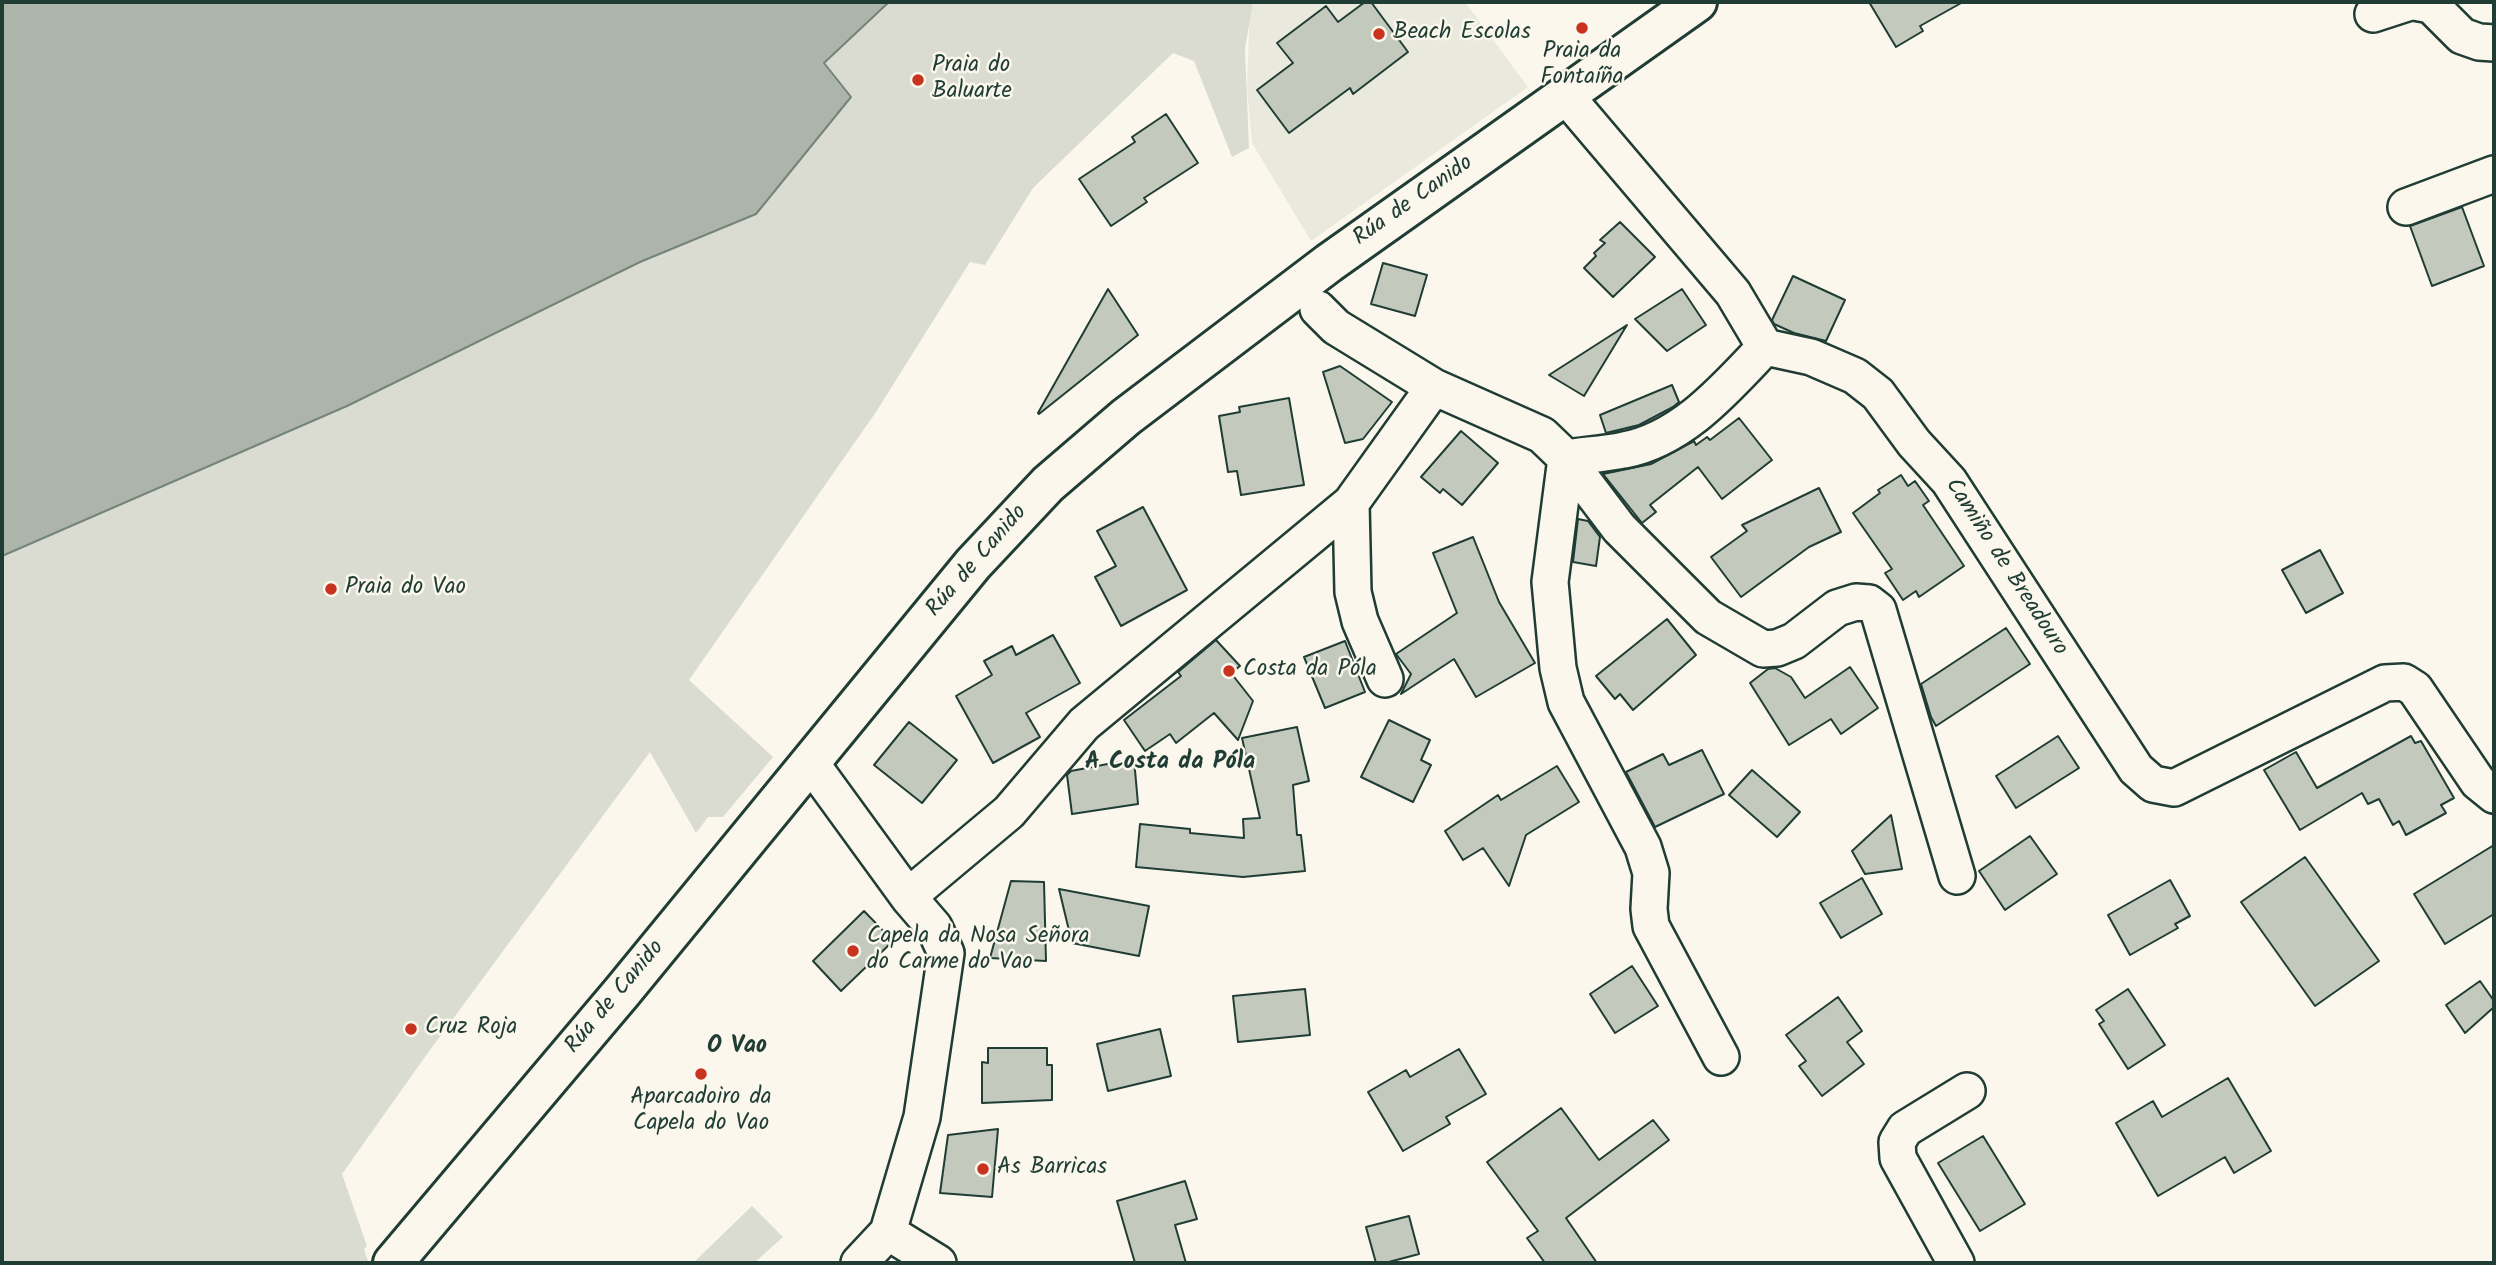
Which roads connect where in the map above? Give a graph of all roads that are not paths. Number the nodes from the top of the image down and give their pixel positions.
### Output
1 (1697, 2) edge
2 (2412, 2) edge
3 (2373, 14) dead end
4 (2494, 43) edge
5 (2494, 48) edge
6 (2494, 60) edge
7 (1565, 95) junction
8 (2494, 174) edge
9 (2406, 207) dead end
10 (1318, 309) dead end
11 (1765, 347) junction
12 (1434, 387) junction
13 (1566, 458) junction
14 (1351, 502) junction
15 (1385, 679) dead end
16 (810, 762) junction
17 (2494, 795) edge
18 (1957, 876) dead end
19 (909, 898) junction
20 (1721, 1057) dead end
21 (1967, 1091) dead end
22 (888, 1232) junction
23 (393, 1263) edge
24 (859, 1263) edge
25 (938, 1263) edge
26 (1956, 1263) edge

1 - 7 main road, Rúa de Canido
2 - 3 street
2 - 4 street
5 - 6 street
7 - 11 street
7 - 16 main road, Rúa de Canido
8 - 9 street
10 - 12 street
11 - 13 street
11 - 17 street, Camiño de Breadouro
12 - 13 street
12 - 14 street
13 - 18 street
13 - 20 street
14 - 15 street
14 - 19 street
16 - 19 street
16 - 23 main road, Rúa de Canido
19 - 22 street
21 - 26 street
22 - 24 street
22 - 25 street

